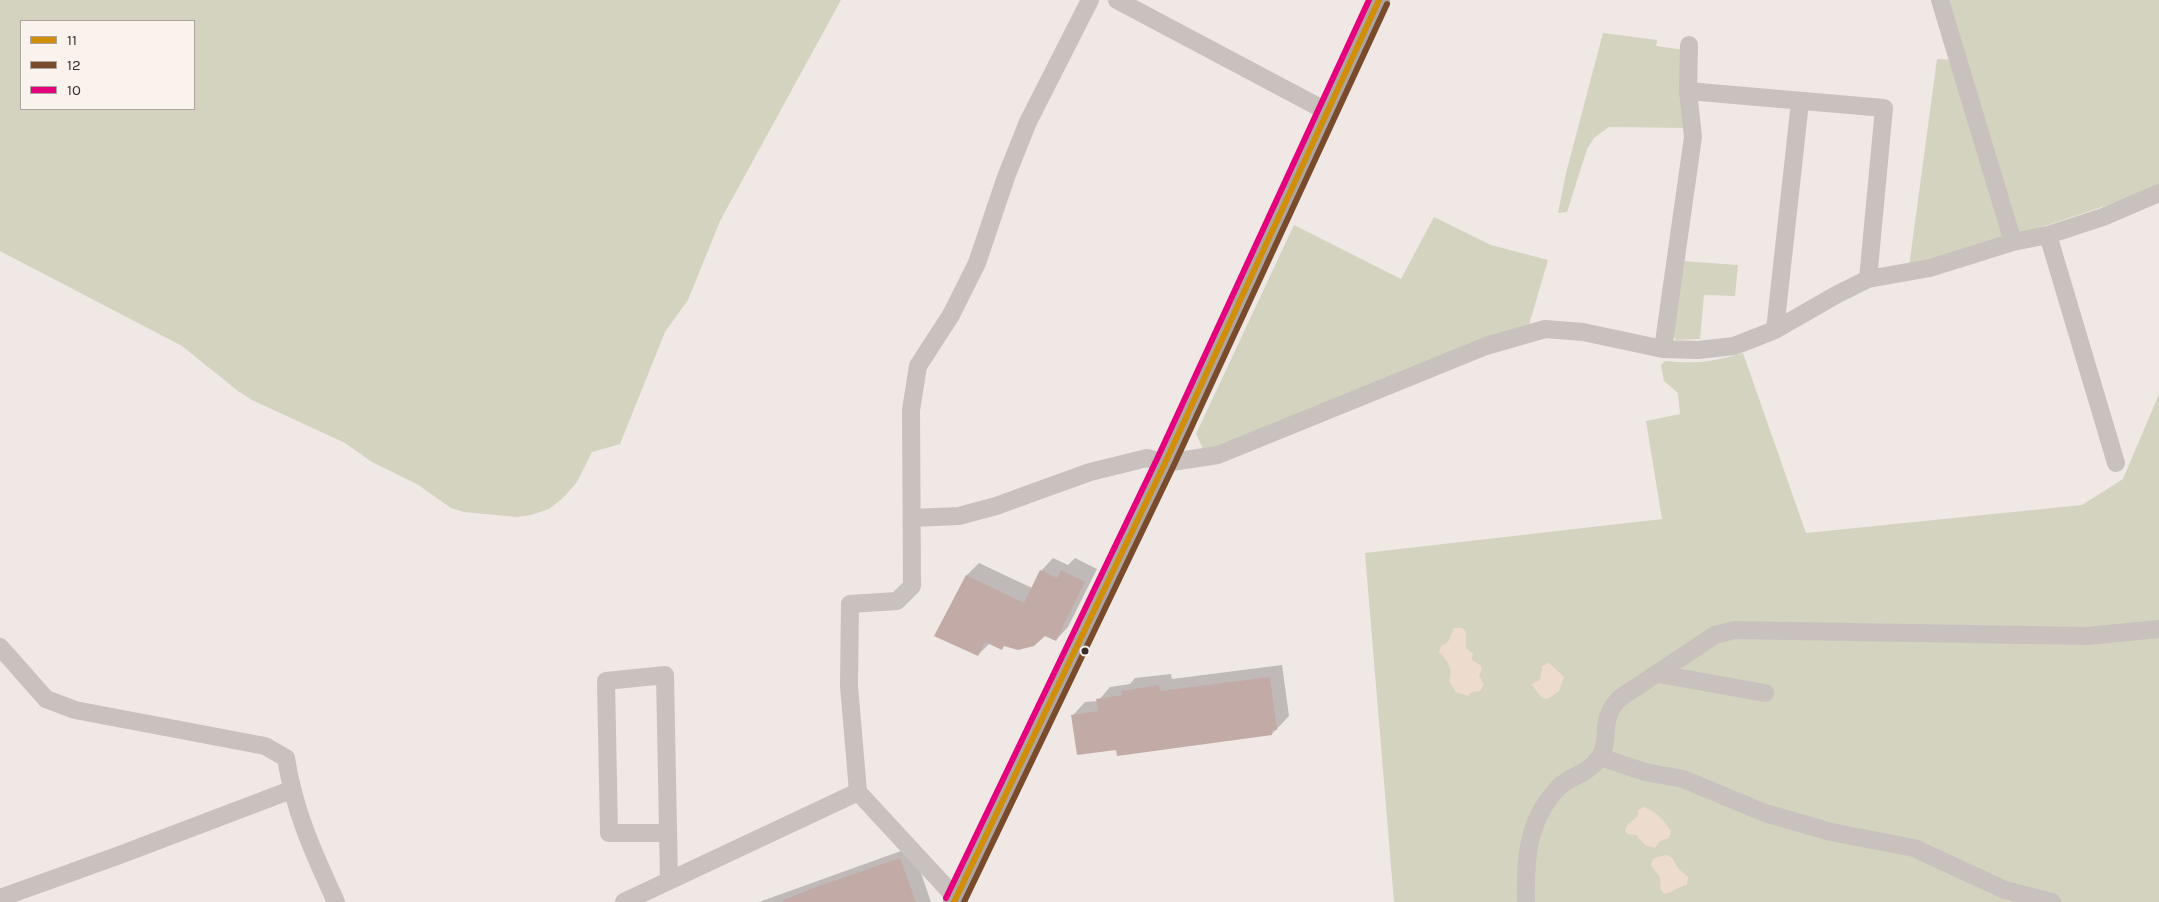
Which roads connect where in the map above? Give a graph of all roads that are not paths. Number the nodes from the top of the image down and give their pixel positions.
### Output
1 (1090, 0) edge
2 (1117, 0) edge
3 (1379, 0) edge
4 (1940, 0) edge
5 (1689, 44) dead end
6 (1688, 91) junction
7 (1800, 102) junction
8 (1328, 112) junction
9 (2159, 193) edge
10 (2048, 235) junction
11 (2013, 242) junction
12 (1868, 279) junction
13 (1775, 330) junction
14 (1663, 349) junction
15 (1165, 463) junction
16 (2116, 463) dead end
17 (912, 518) junction
18 (2159, 629) edge
19 (0, 647) edge
20 (1659, 674) junction
21 (1765, 693) dead end
22 (1600, 757) junction
23 (291, 790) junction
24 (858, 792) junction
25 (668, 833) junction
26 (669, 881) junction
27 (0, 898) edge
28 (955, 900) edge
29 (336, 902) edge
30 (624, 902) edge
31 (1526, 902) edge
32 (2052, 902) edge

1 - 17 street
2 - 8 street
3 - 8 main road
4 - 11 street
5 - 6 street
6 - 7 street
6 - 14 street
7 - 12 street
7 - 13 street
8 - 15 main road
9 - 10 street
10 - 11 street
10 - 16 street
11 - 12 street
12 - 13 street
13 - 14 street
14 - 15 street
15 - 17 street
15 - 28 main road
17 - 24 street
18 - 20 street
19 - 23 street
20 - 21 street
20 - 22 street
22 - 31 street
22 - 32 street
23 - 27 street
23 - 29 street
24 - 26 street
24 - 28 street
25 - 25 street
25 - 26 street
26 - 30 street

